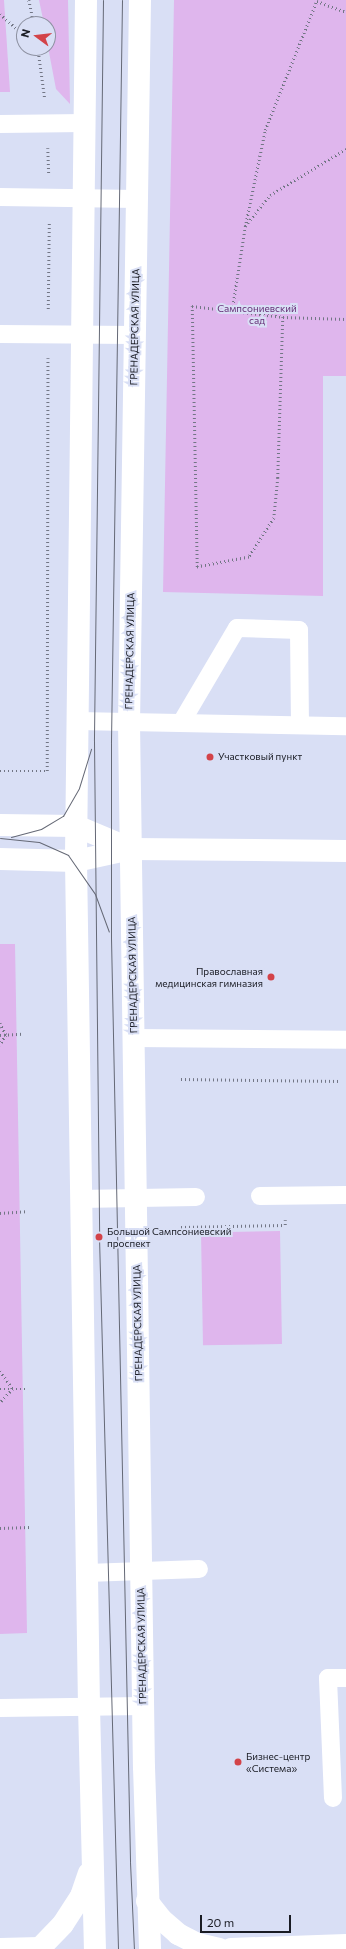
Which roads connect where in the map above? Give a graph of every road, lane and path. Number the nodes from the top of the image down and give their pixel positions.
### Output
1 (29, 0) edge
2 (86, 0) edge
3 (140, 0) edge
4 (317, 1) edge
5 (346, 12) edge
6 (0, 14) edge
7 (32, 16) edge
8 (16, 28) edge
9 (39, 56) edge
10 (85, 123) junction
11 (0, 124) edge
12 (48, 124) junction
13 (346, 149) edge
14 (0, 197) edge
15 (49, 198) junction
16 (84, 198) junction
17 (137, 199) junction
18 (245, 227) junction
19 (232, 310) junction
20 (283, 317) junction
21 (346, 319) edge
22 (0, 334) edge
23 (48, 335) junction
24 (82, 335) junction
25 (135, 336) junction
26 (77, 721) junction
27 (129, 722) junction
28 (181, 723) junction
29 (300, 725) junction
30 (346, 726) edge
31 (0, 771) edge
32 (0, 825) edge
33 (76, 826) junction
34 (131, 849) junction
35 (346, 851) edge
36 (0, 859) edge
37 (76, 861) junction
38 (0, 1023) edge
39 (22, 1034) dead end
40 (6, 1035) junction
41 (0, 1036) edge
42 (134, 1038) junction
43 (346, 1040) edge
44 (0, 1045) edge
45 (181, 1079) dead end
46 (341, 1080) dead end
47 (346, 1195) edge
48 (260, 1196) dead end
49 (285, 1196) junction
50 (196, 1197) dead end
51 (136, 1198) junction
52 (80, 1199) junction
53 (26, 1211) dead end
54 (0, 1213) edge
55 (181, 1227) dead end
56 (0, 1371) edge
57 (0, 1389) edge
58 (13, 1389) junction
59 (28, 1389) dead end
60 (0, 1402) edge
61 (30, 1527) dead end
62 (0, 1528) edge
63 (199, 1569) dead end
64 (141, 1571) junction
65 (87, 1573) junction
66 (346, 1678) edge
67 (89, 1706) junction
68 (143, 1706) junction
69 (0, 1708) edge
70 (333, 1798) dead end
71 (92, 1864) junction
72 (147, 1902) junction
73 (346, 1945) edge
74 (41, 1948) edge
75 (0, 1949) edge
76 (95, 1949) edge
77 (150, 1949) edge
78 (219, 1949) edge
79 (232, 1949) edge

1 - 7 path
2 - 10 street
3 - 17 street, ГРЕНАДЕРСКАЯ УЛИЦА
4 - 5 path
4 - 18 path
6 - 8 path
9 - 12 path
10 - 12 lane
10 - 16 street
11 - 12 lane
12 - 15 path
13 - 18 path
14 - 15 lane
15 - 16 lane
15 - 23 path
16 - 17 lane
16 - 24 street
17 - 25 street, ГРЕНАДЕРСКАЯ УЛИЦА
18 - 19 path
19 - 20 path
19 - 20 path
20 - 21 path
22 - 23 lane
23 - 24 lane
23 - 31 path
24 - 25 lane
24 - 26 street
25 - 27 street, ГРЕНАДЕРСКАЯ УЛИЦА
26 - 27 lane
26 - 33 street
27 - 28 lane
27 - 34 street, ГРЕНАДЕРСКАЯ УЛИЦА
28 - 29 lane
28 - 29 lane
29 - 30 lane
32 - 33 street
33 - 34 street
33 - 37 street
34 - 35 street
34 - 37 street
34 - 42 street, ГРЕНАДЕРСКАЯ УЛИЦА
36 - 37 street
37 - 52 street
38 - 40 path
39 - 40 path
40 - 41 path
40 - 44 path
42 - 43 lane
42 - 51 street, ГРЕНАДЕРСКАЯ УЛИЦА
45 - 46 path
47 - 49 lane
48 - 49 lane
49 - 55 path
50 - 51 lane
51 - 52 lane
51 - 64 street, ГРЕНАДЕРСКАЯ УЛИЦА
52 - 65 street
53 - 54 path
56 - 58 path
57 - 58 path
58 - 59 path
58 - 60 path
61 - 62 path
63 - 64 lane
64 - 65 lane
64 - 68 street, ГРЕНАДЕРСКАЯ УЛИЦА
65 - 67 street
66 - 70 lane
67 - 68 lane
67 - 69 lane
67 - 71 street
68 - 72 street, ГРЕНАДЕРСКАЯ УЛИЦА
71 - 74 street
71 - 76 street
72 - 77 street, ГРЕНАДЕРСКАЯ УЛИЦА
72 - 78 street
73 - 79 street
74 - 75 street

